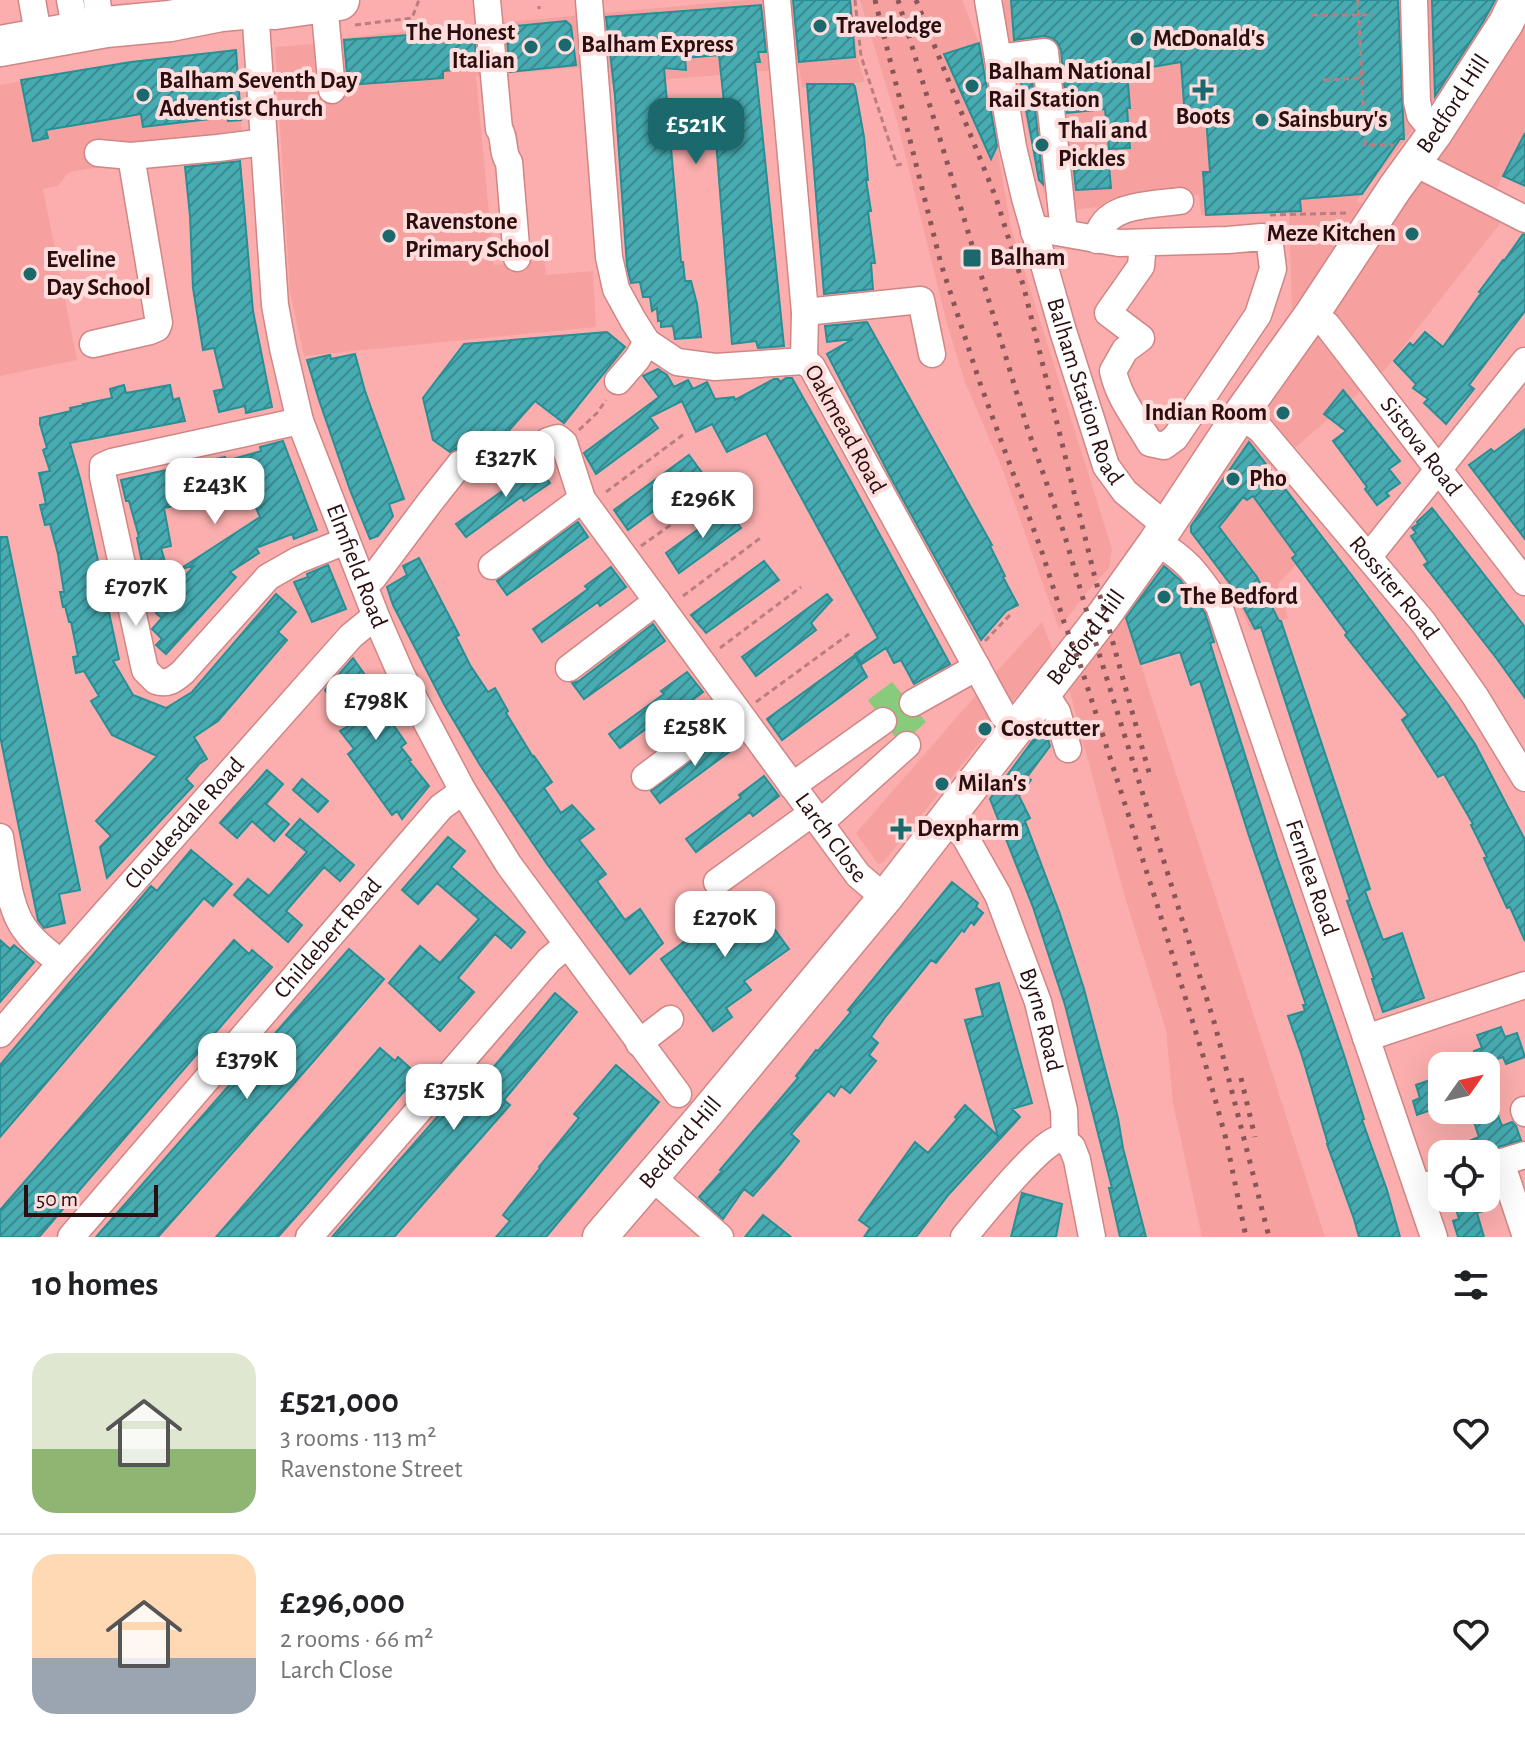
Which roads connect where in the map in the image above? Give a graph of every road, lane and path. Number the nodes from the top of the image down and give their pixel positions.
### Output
1 (32, 0) edge
2 (419, 0) edge
3 (487, 0) edge
4 (589, 0) edge
5 (777, 0) edge
6 (855, 0) edge
7 (988, 0) edge
8 (1358, 0) edge
9 (1414, 0) edge
10 (326, 1) edge
11 (193, 8) edge
12 (255, 8) junction
13 (1312, 15) dead end
14 (1359, 15) junction
15 (1374, 15) dead end
16 (1516, 18) edge
17 (76, 20) edge
18 (0, 46) edge
19 (998, 58) junction
20 (1361, 78) junction
21 (1323, 80) dead end
22 (332, 90) dead end
23 (1435, 133) junction
24 (264, 142) junction
25 (98, 153) dead end
26 (1404, 154) junction
27 (131, 156) junction
28 (902, 164) dead end
29 (1180, 201) dead end
30 (1525, 219) edge
31 (1034, 232) junction
32 (1064, 233) junction
33 (1097, 240) junction
34 (1143, 243) junction
35 (517, 258) dead end
36 (805, 312) junction
37 (1312, 314) junction
38 (647, 342) junction
39 (93, 344) dead end
40 (932, 354) dead end
41 (804, 361) junction
42 (1525, 361) edge
43 (618, 381) joint
44 (1240, 415) junction
45 (300, 421) junction
46 (684, 434) dead end
47 (564, 443) junction
48 (533, 452) dead end
49 (460, 464) dead end
50 (1440, 469) junction
51 (724, 487) dead end
52 (585, 503) junction
53 (1161, 534) junction
54 (763, 536) dead end
55 (346, 541) junction
56 (1368, 555) junction
57 (625, 558) junction
58 (492, 566) dead end
59 (1525, 582) edge
60 (363, 583) junction
61 (801, 587) dead end
62 (661, 607) junction
63 (1010, 615) dead end
64 (377, 619) junction
65 (849, 634) dead end
66 (702, 663) junction
67 (977, 667) junction
68 (569, 668) dead end
69 (1044, 692) junction
70 (913, 703) dead end
71 (738, 712) junction
72 (883, 721) dead end
73 (1017, 726) junction
74 (907, 745) dead end
75 (1068, 749) dead end
76 (645, 777) dead end
77 (1525, 778) edge
78 (792, 786) junction
79 (463, 791) junction
80 (816, 818) junction
81 (946, 821) junction
82 (0, 837) edge
83 (717, 882) dead end
84 (885, 898) junction
85 (567, 945) junction
86 (61, 963) junction
87 (1525, 985) edge
88 (670, 1019) dead end
89 (0, 1034) edge
90 (1366, 1038) junction
91 (639, 1043) junction
92 (678, 1094) dead end
93 (1065, 1141) junction
94 (1504, 1162) edge
95 (652, 1177) junction
96 (1428, 1179) edge
97 (1432, 1212) edge
98 (1525, 1234) edge
99 (71, 1237) edge
100 (309, 1237) edge
101 (600, 1237) edge
102 (720, 1237) edge
103 (964, 1237) edge
104 (1092, 1237) edge
105 (1434, 1237) edge

1 - 17 street
2 - 10 path
3 - 35 street
4 - 38 street
5 - 36 street, Oakmead Road
6 - 28 path
7 - 19 street, Balham Station Road
8 - 14 path
9 - 23 street
10 - 12 highway
10 - 22 street
11 - 12 highway
11 - 17 highway
12 - 24 street, Elmfield Road
13 - 14 path
14 - 15 path
14 - 20 path
16 - 23 main road, Bedford Hill
17 - 18 highway
19 - 31 street, Balham Station Road
19 - 32 street
20 - 21 path
20 - 26 path
23 - 26 main road, Bedford Hill
24 - 27 street
24 - 45 street, Elmfield Road
25 - 27 street
26 - 30 street
26 - 37 main road, Bedford Hill
27 - 39 street
29 - 33 street
31 - 32 street
31 - 53 street, Balham Station Road
32 - 33 street
33 - 34 street
34 - 34 street
36 - 40 street
36 - 41 street, Oakmead Road
37 - 44 main road, Bedford Hill
37 - 50 street, Sistova Road
38 - 41 street
38 - 43 street
41 - 67 street, Oakmead Road
42 - 50 street
43 - 47 path
44 - 53 main road, Bedford Hill
44 - 56 street, Rossiter Road
45 - 55 street, Elmfield Road
45 - 55 street
46 - 52 path
47 - 48 street
47 - 52 street, Larch Close
49 - 60 street
50 - 56 street
50 - 59 street, Sistova Road
51 - 57 path
52 - 57 street, Larch Close
52 - 58 street
53 - 69 main road, Bedford Hill
53 - 90 street, Fernlea Road
54 - 62 path
55 - 60 street, Elmfield Road
56 - 77 street, Rossiter Road
57 - 62 street, Larch Close
60 - 64 street, Elmfield Road
61 - 66 path
62 - 66 street, Larch Close
62 - 68 street
63 - 67 path
64 - 79 street, Elmfield Road
64 - 86 street, Cloudesdale Road
65 - 71 path
66 - 71 street, Larch Close
67 - 70 street
67 - 73 street, Oakmead Road
69 - 73 main road, Bedford Hill
69 - 75 street
71 - 76 street
71 - 78 street, Larch Close
72 - 78 street
73 - 81 main road, Bedford Hill
74 - 80 street
78 - 80 street, Larch Close
79 - 85 street, Elmfield Road
79 - 99 street, Childebert Road
80 - 83 street
80 - 84 street, Larch Close
81 - 84 main road, Bedford Hill
81 - 93 street, Byrne Road
82 - 86 street
84 - 95 main road, Bedford Hill
85 - 91 street, Elmfield Road
85 - 100 street
86 - 89 street, Cloudesdale Road
87 - 90 street
88 - 91 street
90 - 96 street, Fernlea Road
91 - 92 street, Elmfield Road
93 - 103 street
93 - 104 street, Byrne Road
94 - 98 street
95 - 101 main road, Bedford Hill
95 - 102 street
97 - 105 street, Fernlea Road

